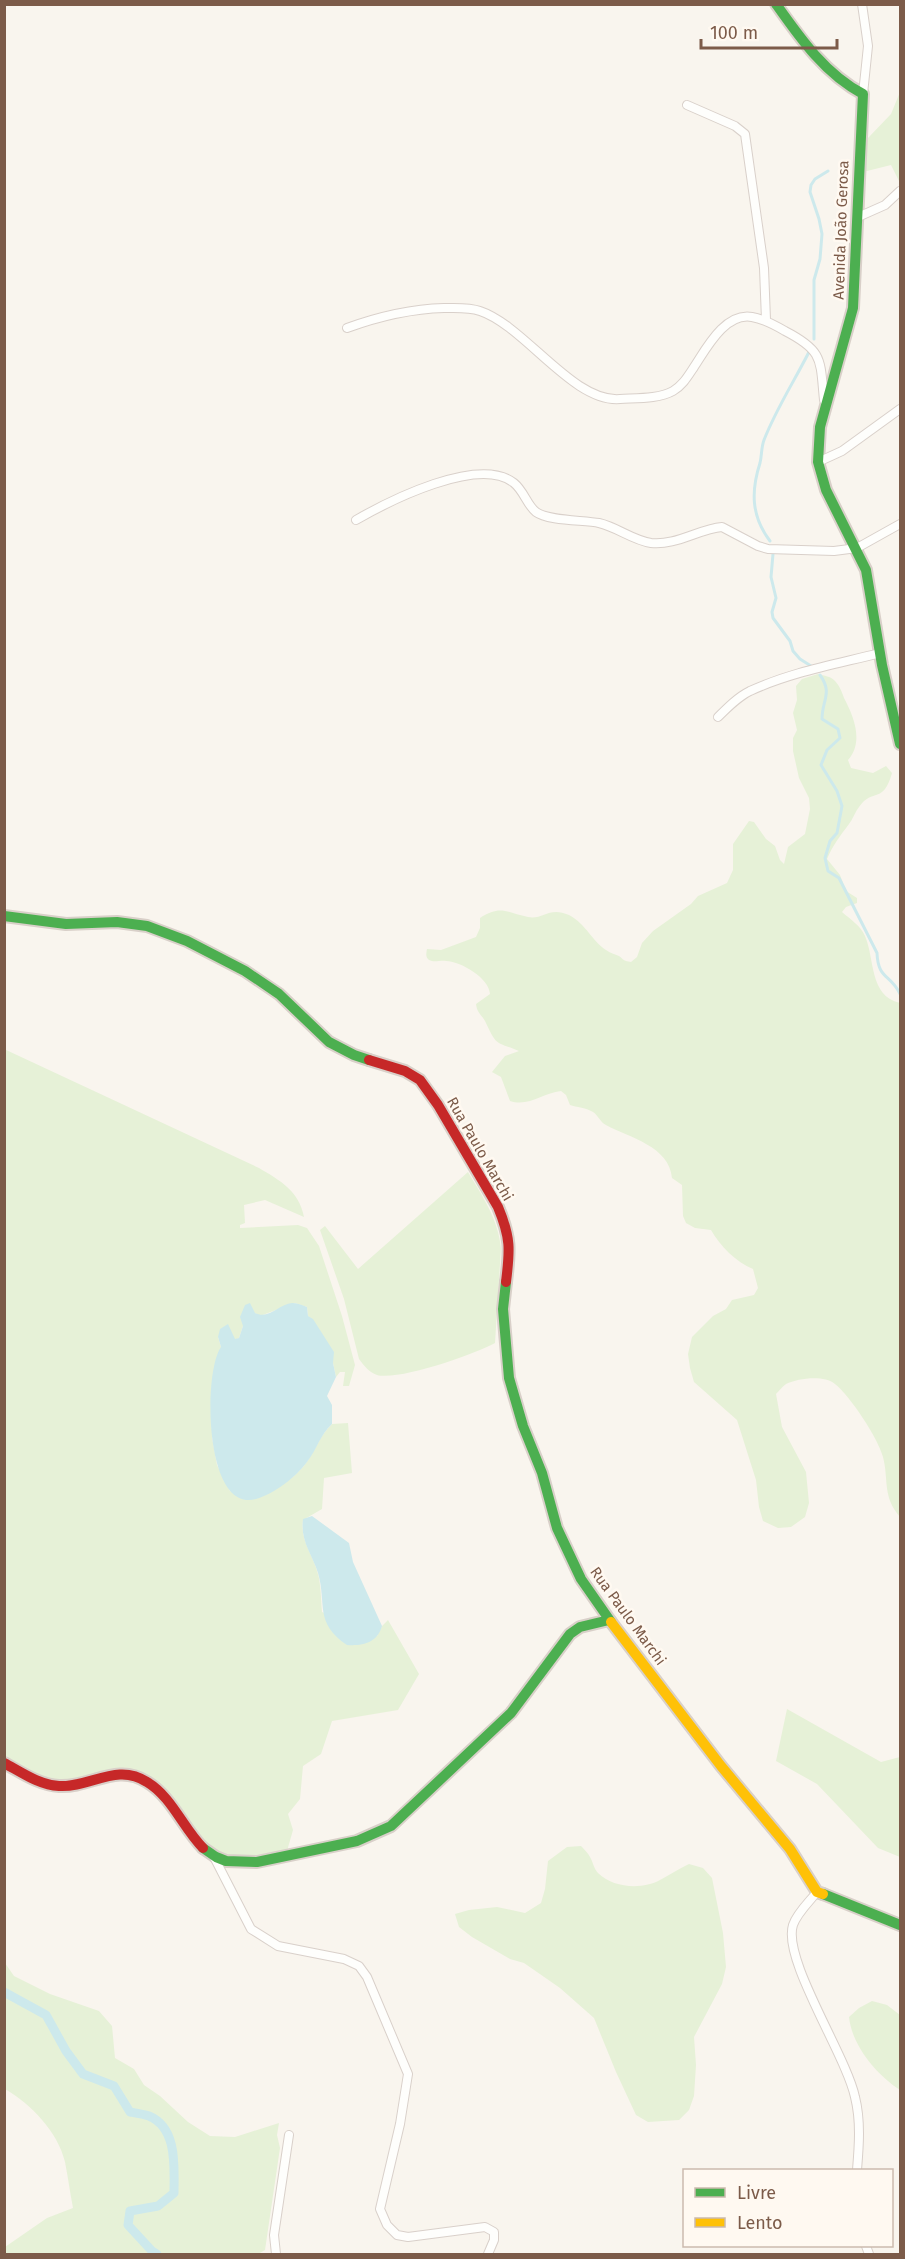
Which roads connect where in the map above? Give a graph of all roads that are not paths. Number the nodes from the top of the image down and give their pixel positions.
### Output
1 (776, 4) edge
2 (862, 4) edge
3 (863, 94) junction
4 (687, 105) dead end
5 (900, 191) edge
6 (858, 217) junction
7 (766, 320) junction
8 (347, 328) dead end
9 (900, 409) edge
10 (825, 411) junction
11 (818, 462) junction
12 (356, 520) dead end
13 (900, 524) edge
14 (858, 548) junction
15 (880, 653) junction
16 (718, 717) dead end
17 (900, 744) edge
18 (4, 916) edge
19 (609, 1620) junction
20 (4, 1763) edge
21 (214, 1857) junction
22 (817, 1892) junction
23 (900, 1925) edge
24 (289, 2135) dead end
25 (857, 2169) edge
26 (276, 2254) edge
27 (488, 2254) edge

1 - 3 street
2 - 3 street
3 - 6 street, Avenida João Gerosa
4 - 7 street
5 - 6 street
6 - 10 street, Avenida João Gerosa
7 - 8 street
7 - 10 street
9 - 11 street
10 - 11 street, Avenida João Gerosa
11 - 14 street, Avenida João Gerosa
12 - 14 street
13 - 14 street
14 - 15 street, Avenida João Gerosa
15 - 16 street
15 - 17 street, Avenida João Gerosa
18 - 19 street, Rua Paulo Marchi
19 - 21 street
19 - 22 street, Rua Paulo Marchi
20 - 21 street
21 - 27 street
22 - 23 street
22 - 25 street
24 - 26 street

